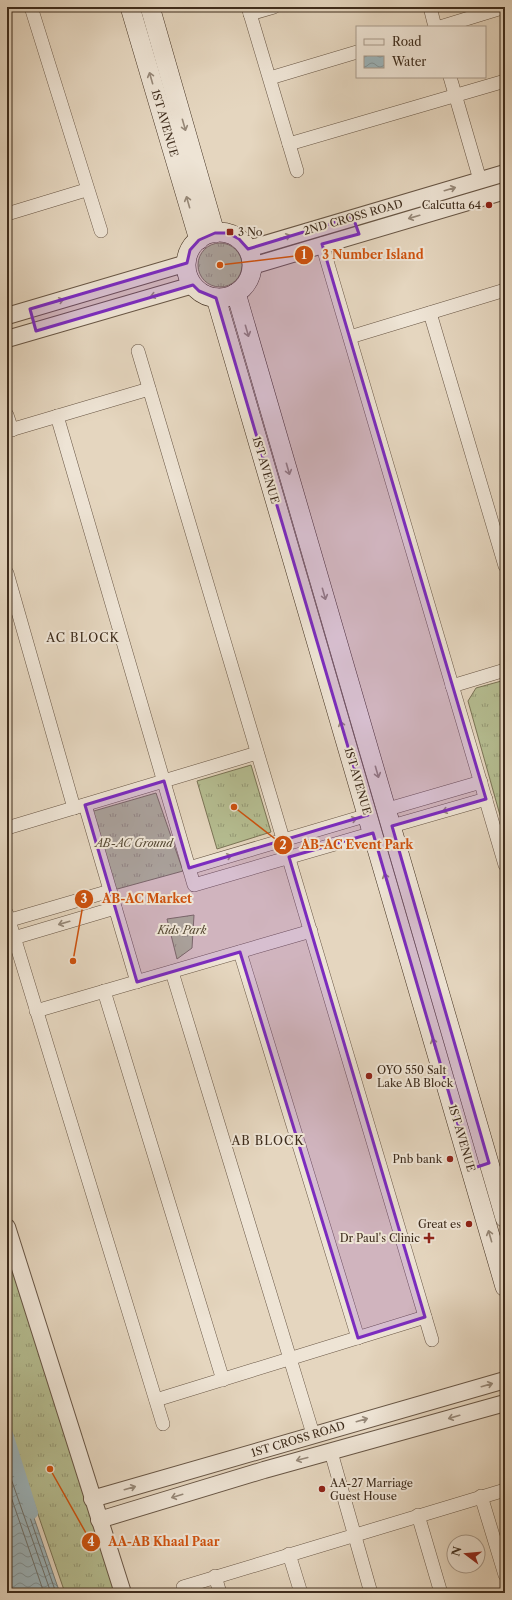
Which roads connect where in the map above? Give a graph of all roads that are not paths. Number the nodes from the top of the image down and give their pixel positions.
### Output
1 (31, 7) edge
2 (130, 7) edge
3 (150, 7) edge
4 (274, 7) edge
5 (430, 7) edge
6 (505, 8) edge
7 (249, 11) edge
8 (436, 26) edge
9 (443, 26) edge
10 (356, 52) edge
11 (270, 78) junction
12 (450, 78) edge
13 (505, 81) edge
14 (456, 96) junction
15 (289, 144) junction
16 (297, 171) dead end
17 (505, 173) edge
18 (480, 180) junction
19 (86, 190) junction
20 (505, 191) edge
21 (7, 214) edge
22 (353, 217) junction
23 (101, 231) dead end
24 (359, 234) junction
25 (207, 236) junction
26 (322, 244) junction
27 (250, 257) junction
28 (187, 264) junction
29 (193, 285) junction
30 (505, 290) edge
31 (236, 293) junction
32 (216, 298) junction
33 (30, 309) junction
34 (430, 313) junction
35 (7, 316) edge
36 (36, 330) junction
37 (350, 337) junction
38 (7, 339) edge
39 (138, 351) dead end
40 (149, 389) junction
41 (7, 415) edge
42 (57, 416) junction
43 (10, 431) edge
44 (281, 446) junction
45 (261, 453) junction
46 (505, 566) edge
47 (7, 573) edge
48 (505, 670) edge
49 (452, 686) junction
50 (258, 753) junction
51 (164, 781) junction
52 (481, 782) junction
53 (486, 800) junction
54 (80, 806) junction
55 (390, 818) junction
56 (370, 824) junction
57 (7, 828) edge
58 (283, 840) junction
59 (288, 857) junction
60 (505, 865) edge
61 (189, 868) junction
62 (110, 891) junction
63 (414, 902) junction
64 (395, 907) junction
65 (115, 908) junction
66 (8, 918) edge
67 (311, 931) junction
68 (11, 939) edge
69 (240, 952) junction
70 (172, 972) junction
71 (137, 982) junction
72 (104, 991) junction
73 (36, 1011) junction
74 (489, 1163) junction
75 (471, 1169) junction
76 (505, 1218) edge
77 (7, 1228) edge
78 (505, 1287) edge
79 (425, 1317) junction
80 (358, 1338) junction
81 (432, 1340) dead end
82 (290, 1359) junction
83 (223, 1380) junction
84 (505, 1380) edge
85 (156, 1400) junction
86 (505, 1403) edge
87 (163, 1424) dead end
88 (313, 1434) junction
89 (258, 1451) junction
90 (330, 1452) junction
91 (264, 1470) junction
92 (505, 1490) edge
93 (481, 1496) junction
94 (92, 1499) junction
95 (418, 1515) junction
96 (99, 1520) junction
97 (354, 1534) junction
98 (289, 1554) junction
99 (505, 1575) edge
100 (215, 1576) junction
101 (182, 1586) dead end
102 (123, 1593) edge
103 (220, 1593) edge
104 (301, 1593) edge
105 (371, 1593) edge
106 (441, 1593) edge

1 - 19 street
25 -> 2 main road, 1ST AVENUE
3 -> 25 main road
4 - 7 street
5 - 8 street
6 - 9 street
7 - 11 street
10 - 11 street
11 - 15 street
12 - 14 street
13 - 14 street
14 - 15 street
14 - 18 street
15 - 16 street
17 - 18 street, 2ND CROSS ROAD
22 -> 18 street, 2ND CROSS ROAD
19 - 21 street
19 - 23 street
20 -> 24 street
22 - 24 street
27 -> 22 street, 2ND CROSS ROAD
24 - 26 street
25 - 27 main road
25 - 28 main road
26 - 27 street
26 - 37 street
27 - 31 main road
28 - 29 main road
33 -> 28 street
29 - 32 main road
29 -> 36 street
30 - 34 street
31 - 32 main road
31 -> 44 main road, 1ST AVENUE
32 - 45 main road, 1ST AVENUE
33 - 35 street
33 - 36 street
34 - 37 street
34 - 46 street
36 - 38 street
37 - 49 street
39 - 40 street
40 - 42 street
40 - 50 street
41 - 43 street
42 - 43 street
42 - 51 street
44 - 45 main road
44 -> 55 main road, 1ST AVENUE
56 -> 45 main road, 1ST AVENUE
47 - 54 street
48 - 49 street
49 - 52 street
50 - 51 street
50 - 58 street
51 - 54 street
51 - 61 street
52 - 53 street
52 - 55 street
53 -> 55 street
53 - 60 street
54 - 57 street
54 - 62 street
55 - 63 main road, 1ST AVENUE
58 -> 56 street
56 - 59 street
64 -> 56 main road, 1ST AVENUE
58 - 59 street
61 -> 58 street
59 - 61 street
59 - 67 street
62 - 65 street
62 - 66 street
63 - 64 main road
63 - 74 main road, 1ST AVENUE
75 -> 64 main road, 1ST AVENUE
65 -> 68 street
65 - 71 street
66 - 68 street
67 - 69 street
67 - 79 street
68 - 73 street
69 - 70 street
69 - 80 street
70 - 71 street
70 - 82 street
71 - 72 street
72 - 73 street
72 - 83 street
73 - 85 street
74 - 75 main road
74 - 76 main road, 1ST AVENUE
78 -> 75 main road, 1ST AVENUE
77 - 94 street
79 - 80 street
79 - 81 street
80 - 82 street
82 - 83 street
82 - 88 street
83 - 85 street
88 -> 84 street, 1ST CROSS ROAD
85 - 87 street
86 -> 90 street
88 - 89 street, 1ST CROSS ROAD
89 - 91 street
94 -> 89 street, 1ST CROSS ROAD
90 -> 91 street
90 - 97 street
91 -> 96 street
92 - 93 street
93 - 95 street
93 - 99 street
94 - 96 street
95 - 97 street
95 - 106 street
96 - 102 street
97 - 98 street
97 - 105 street
98 - 100 street
98 - 104 street
100 - 101 street
100 - 103 street

